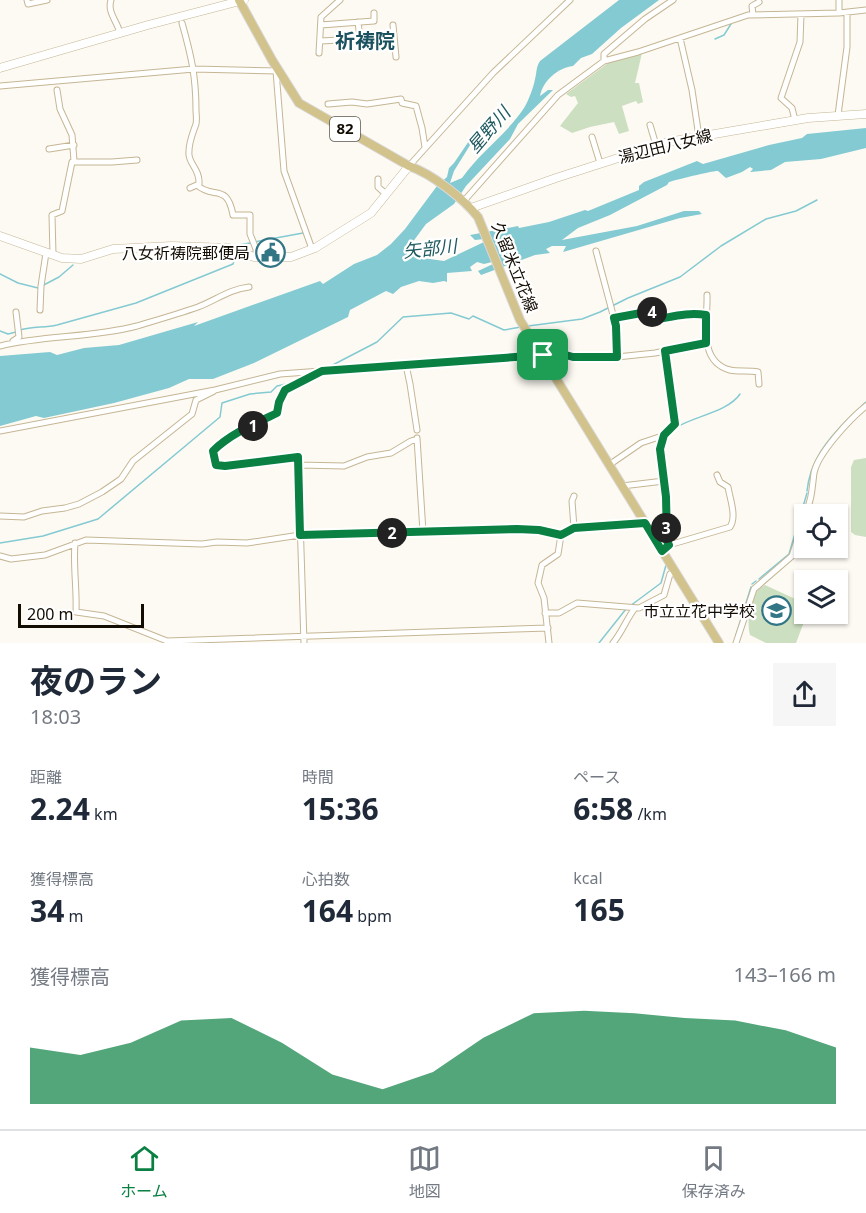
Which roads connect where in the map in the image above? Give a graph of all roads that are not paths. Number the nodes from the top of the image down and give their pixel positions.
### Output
1 (27, 0) edge
2 (47, 0) edge
3 (111, 0) edge
4 (241, 0) edge
5 (340, 0) edge
6 (570, 0) edge
7 (673, 0) edge
8 (839, 0) edge
9 (759, 2) dead end
10 (751, 3) edge
11 (866, 10) edge
12 (374, 13) dead end
13 (847, 13) junction
14 (362, 14) dead end
15 (801, 14) junction
16 (839, 14) junction
17 (753, 15) junction
18 (360, 22) junction
19 (182, 23) dead end
20 (321, 25) junction
21 (393, 25) dead end
22 (120, 33) junction
23 (394, 37) junction
24 (360, 38) junction
25 (680, 38) junction
26 (321, 41) junction
27 (319, 53) dead end
28 (396, 57) dead end
29 (604, 61) junction
30 (0, 68) edge
31 (194, 69) junction
32 (277, 71) junction
33 (0, 86) edge
34 (57, 90) dead end
35 (328, 104) dead end
36 (866, 114) edge
37 (835, 118) junction
38 (795, 120) junction
39 (650, 125) dead end
40 (592, 137) dead end
41 (699, 137) junction
42 (74, 145) junction
43 (656, 145) junction
44 (424, 147) junction
45 (49, 149) dead end
46 (137, 160) dead end
47 (74, 162) junction
48 (600, 163) junction
49 (409, 166) junction
50 (378, 179) dead end
51 (197, 185) junction
52 (190, 188) dead end
53 (386, 194) junction
54 (462, 201) junction
55 (471, 208) junction
56 (0, 236) edge
57 (312, 249) junction
58 (596, 251) dead end
59 (49, 254) junction
60 (256, 257) junction
61 (249, 287) dead end
62 (707, 295) dead end
63 (40, 310) dead end
64 (16, 312) dead end
65 (706, 315) junction
66 (614, 318) junction
67 (9, 343) junction
68 (706, 343) junction
69 (0, 345) edge
70 (665, 351) junction
71 (543, 355) junction
72 (617, 357) junction
73 (405, 365) junction
74 (322, 371) junction
75 (759, 384) dead end
76 (215, 390) junction
77 (866, 406) edge
78 (0, 431) edge
79 (417, 435) junction
80 (664, 435) junction
81 (298, 463) junction
82 (609, 465) junction
83 (717, 475) dead end
84 (664, 481) junction
85 (622, 486) junction
86 (574, 496) dead end
87 (810, 504) edge
88 (0, 516) edge
89 (645, 523) junction
90 (574, 528) junction
91 (423, 532) junction
92 (300, 535) junction
93 (561, 535) junction
94 (75, 543) junction
95 (666, 548) junction
96 (794, 550) edge
97 (0, 556) edge
98 (675, 572) junction
99 (635, 608) junction
100 (545, 613) junction
101 (548, 628) junction
102 (304, 636) junction
103 (304, 643) edge
104 (549, 643) edge
105 (613, 643) edge
106 (719, 643) edge
107 (736, 643) edge

1 - 2 street
3 - 22 street
4 - 22 street
4 - 32 main road, 久留米立花線 / 82
5 - 20 street
6 - 44 street
7 - 29 street
8 - 16 street
9 - 10 street
10 - 17 street
11 - 13 street
12 - 18 street
13 - 16 street
13 - 37 street
14 - 18 street
15 - 16 street
15 - 17 street
15 - 38 street
17 - 25 street
18 - 20 street
18 - 24 street
19 - 31 street
20 - 26 street
21 - 23 street
22 - 30 street
23 - 24 street
23 - 28 street
24 - 26 street
25 - 29 street
25 - 41 street
26 - 27 street
29 - 54 street
31 - 32 street
31 - 33 street
31 - 51 street
32 - 49 main road, 久留米立花線 / 82
32 - 57 street
34 - 42 street
35 - 44 street
36 - 37 street, 湯辺田八女線
37 - 38 street, 湯辺田八女線
38 - 41 street, 湯辺田八女線
39 - 43 street
40 - 48 street
41 - 43 street, 湯辺田八女線
42 - 45 street
42 - 47 street
43 - 48 street, 湯辺田八女線
44 - 49 street
46 - 47 street
47 - 59 street
48 - 55 street, 湯辺田八女線
49 - 53 street
49 - 54 main road, 久留米立花線 / 82
50 - 53 street
51 - 52 street
51 - 60 street
53 - 57 street
54 - 55 main road, 久留米立花線 / 82
55 - 71 main road, 久留米立花線 / 82
56 - 59 street
57 - 60 street
58 - 66 street
59 - 60 street
59 - 63 street
61 - 67 street
62 - 65 street
64 - 67 street
65 - 66 street
65 - 68 street
66 - 72 street
67 - 69 street
68 - 70 street
68 - 75 street
70 - 72 street
70 - 80 street
71 - 72 street
71 - 73 street
71 - 82 main road, 久留米立花線 / 82
73 - 74 street
73 - 79 street
74 - 76 street
74 - 81 street
76 - 78 street
76 - 88 street
77 - 87 street
79 - 81 street
79 - 91 street
80 - 82 street
80 - 84 street
81 - 92 street
82 - 85 main road, 久留米立花線 / 82
83 - 95 street
84 - 85 street
84 - 95 street
85 - 89 main road, 久留米立花線 / 82
86 - 90 street
89 - 90 street
89 - 95 main road, 久留米立花線 / 82
90 - 93 street
91 - 92 street
91 - 93 street
92 - 94 street
92 - 102 street
93 - 100 street
94 - 97 street
94 - 102 street
95 - 98 main road, 久留米立花線 / 82
96 - 107 street
98 - 99 street
98 - 106 main road, 久留米立花線 / 82
99 - 100 street
99 - 105 street
100 - 101 street
101 - 102 street
101 - 104 street
102 - 103 street

